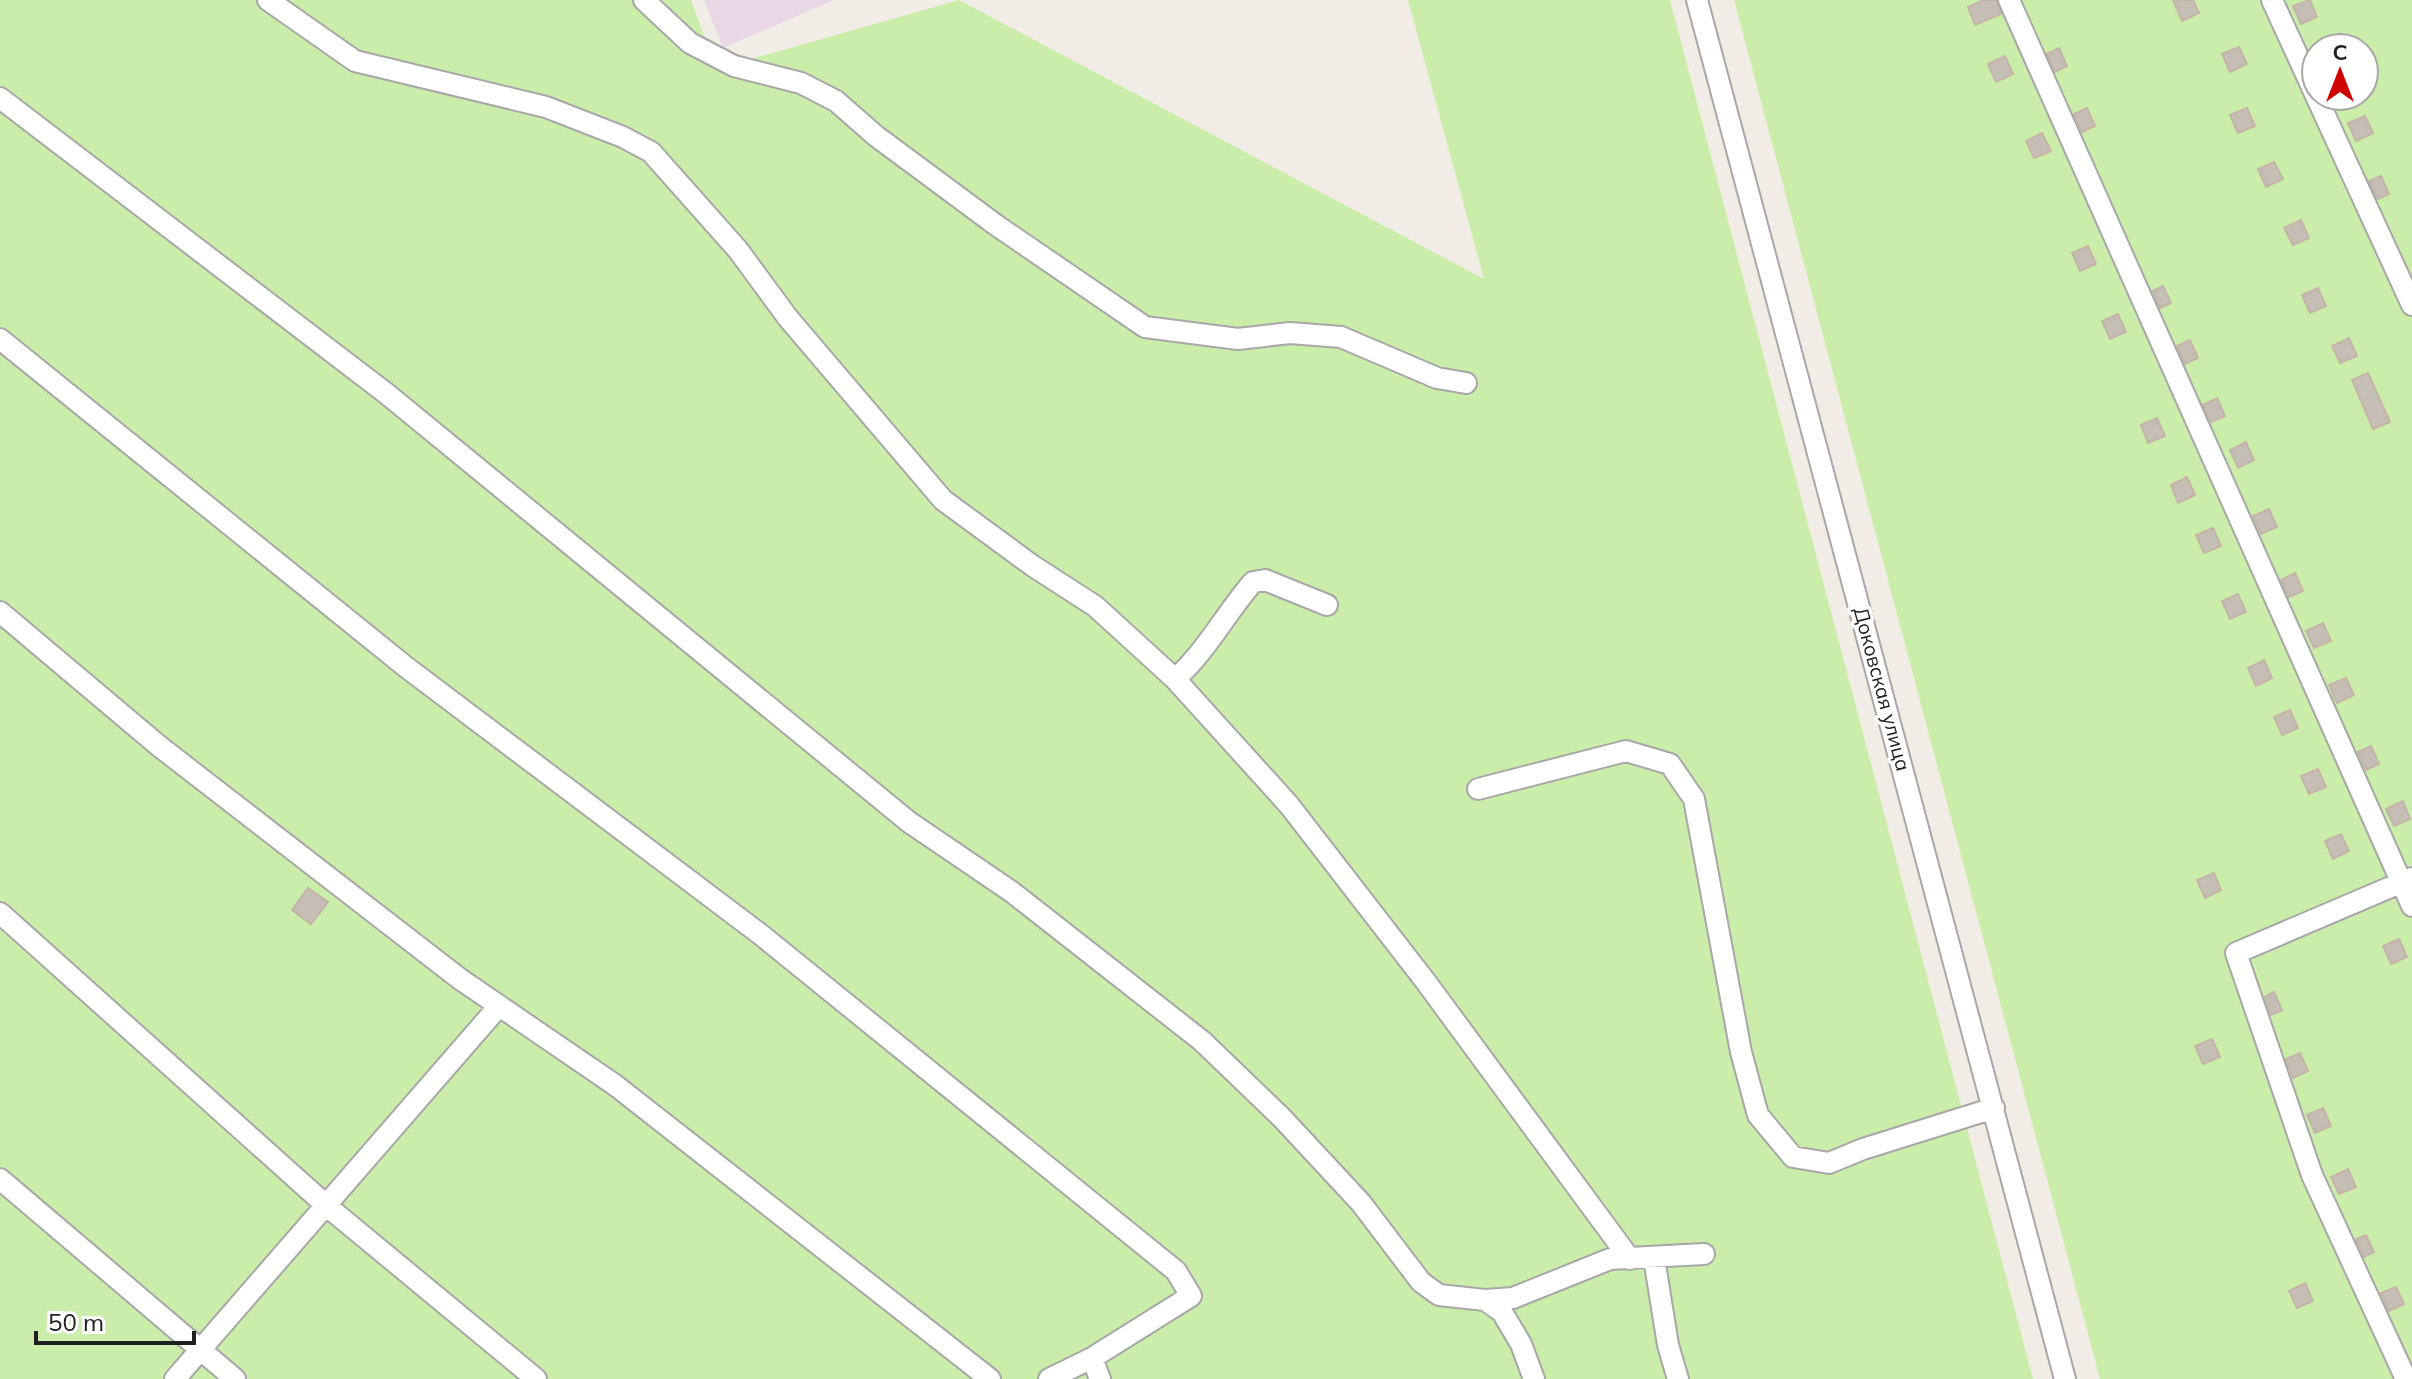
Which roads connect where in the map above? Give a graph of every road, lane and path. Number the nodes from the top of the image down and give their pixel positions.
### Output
1 (268, 0) edge
2 (644, 0) edge
3 (1697, 0) edge
4 (2009, 0) edge
5 (2272, 0) edge
6 (2300, 61) edge
7 (0, 98) edge
8 (2323, 112) edge
9 (2412, 305) edge
10 (0, 339) edge
11 (1466, 383) dead end
12 (1327, 605) dead end
13 (0, 612) edge
14 (1175, 679) junction
15 (1478, 789) dead end
16 (2407, 880) edge
17 (2412, 906) edge
18 (0, 913) edge
19 (499, 1006) junction
20 (1994, 1108) junction
21 (0, 1179) edge
22 (328, 1207) junction
23 (1704, 1254) dead end
24 (1654, 1258) junction
25 (1630, 1259) junction
26 (1485, 1300) junction
27 (201, 1349) junction
28 (1092, 1358) junction
29 (175, 1379) edge
30 (235, 1379) edge
31 (536, 1379) edge
32 (990, 1379) edge
33 (1049, 1379) edge
34 (1100, 1379) edge
35 (1534, 1379) edge
36 (1678, 1379) edge
37 (2065, 1379) edge
38 (2406, 1379) edge

1 - 14 street
2 - 11 street
3 - 20 street, Доковская улица
4 - 16 street
5 - 6 street
7 - 26 street
8 - 9 street
10 - 28 street
12 - 14 street
13 - 19 street
14 - 25 street
15 - 20 street
16 - 17 street
16 - 38 street
18 - 22 street
19 - 22 street
19 - 32 street
20 - 37 street, Доковская улица
21 - 27 street
22 - 27 street
22 - 31 street
23 - 24 street
24 - 25 street
24 - 36 street
25 - 26 street
26 - 35 street
27 - 29 street
27 - 30 street
28 - 33 street
28 - 34 street

